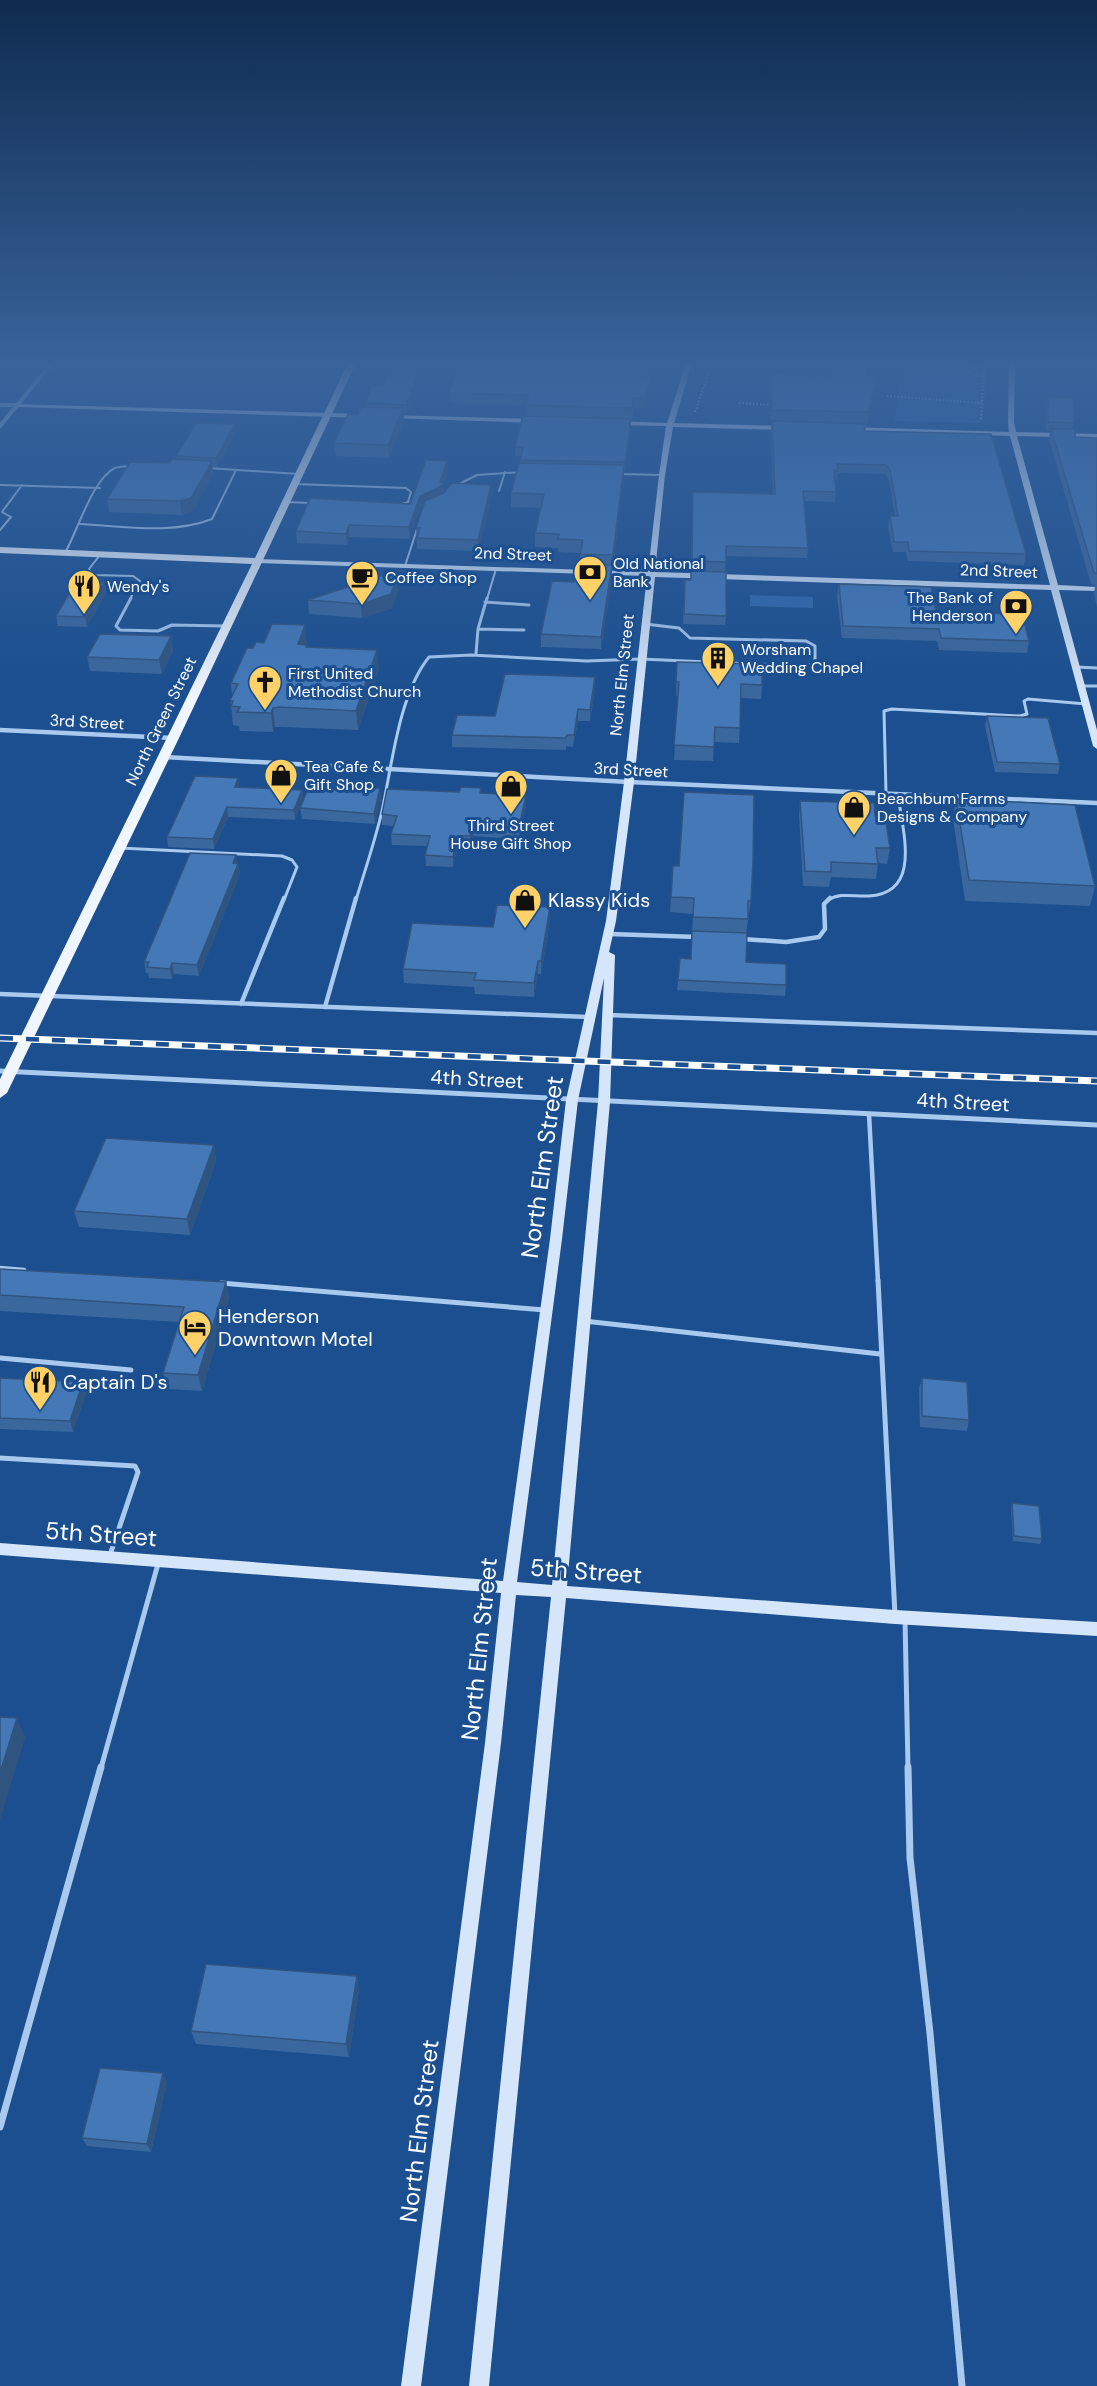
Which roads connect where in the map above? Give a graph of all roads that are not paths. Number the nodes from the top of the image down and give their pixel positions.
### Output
1 (109, 474) edge
2 (234, 474) edge
3 (298, 474) edge
4 (484, 474) edge
5 (504, 474) edge
6 (623, 474) edge
7 (1024, 474) edge
8 (662, 476) joint
9 (293, 484) junction
10 (0, 485) edge
11 (22, 485) junction
12 (100, 488) junction
13 (450, 490) edge
14 (499, 491) dead end
15 (285, 502) junction
16 (319, 503) edge
17 (398, 506) edge
18 (420, 520) edge
19 (80, 524) junction
20 (0, 530) edge
21 (0, 550) edge
22 (65, 553) junction
23 (100, 555) junction
24 (257, 561) junction
25 (405, 566) junction
26 (496, 569) junction
27 (650, 574) junction
28 (1054, 587) junction
29 (1097, 589) edge
30 (485, 602) junction
31 (529, 605) dead end
32 (645, 624) junction
33 (226, 626) junction
34 (478, 629) junction
35 (524, 630) dead end
36 (476, 654) junction
37 (641, 659) junction
38 (1076, 667) junction
39 (1097, 668) edge
40 (1081, 686) junction
41 (1097, 686) edge
42 (1086, 704) junction
43 (0, 730) edge
44 (174, 738) junction
45 (1097, 746) edge
46 (164, 757) junction
47 (388, 769) junction
48 (629, 782) junction
49 (886, 793) junction
50 (898, 794) junction
51 (1097, 802) edge
52 (120, 848) junction
53 (611, 921) junction
54 (610, 934) junction
55 (709, 938) edge
56 (730, 939) edge
57 (0, 994) edge
58 (47, 996) junction
59 (241, 1004) junction
60 (325, 1007) junction
61 (608, 1015) junction
62 (591, 1017) junction
63 (1097, 1033) edge
64 (5, 1071) edge
65 (0, 1093) edge
66 (572, 1100) junction
67 (604, 1102) junction
68 (869, 1114) junction
69 (1097, 1125) edge
70 (0, 1268) edge
71 (28, 1270) edge
72 (215, 1282) edge
73 (547, 1310) junction
74 (584, 1321) junction
75 (880, 1354) junction
76 (0, 1358) edge
77 (131, 1370) dead end
78 (0, 1458) edge
79 (0, 1549) edge
80 (109, 1558) junction
81 (158, 1561) junction
82 (509, 1588) junction
83 (559, 1592) junction
84 (900, 1617) junction
85 (1097, 1629) edge
86 (0, 2127) edge
87 (411, 2386) edge
88 (479, 2386) edge
89 (962, 2386) edge

1 - 12 lane
2 - 19 lane
3 - 9 main road, North Green Street
4 - 13 lane
5 - 14 lane
6 - 8 lane
7 - 28 street
8 - 27 street, North Elm Street
9 - 15 main road, North Green Street
9 - 17 lane
10 - 11 lane
11 - 12 lane
11 - 20 lane
12 - 19 lane
15 - 16 lane
15 - 24 main road, North Green Street
18 - 25 lane
19 - 22 lane
21 - 22 main road, 2nd Street
22 - 23 main road, 2nd Street
23 - 24 main road, 2nd Street
23 - 33 lane
24 - 25 street, 2nd Street
24 - 33 main road, North Green Street
25 - 26 street, 2nd Street
26 - 27 street, 2nd Street
26 - 30 lane
27 - 28 street, 2nd Street
27 - 32 street, North Elm Street
28 - 29 street, 2nd Street
28 - 38 street
30 - 31 lane
30 - 34 lane
32 - 37 street, North Elm Street
32 - 37 lane
33 - 44 main road, North Green Street
34 - 35 lane
34 - 36 lane
36 - 37 lane
36 - 47 lane
37 - 48 street, North Elm Street
38 - 39 lane
38 - 40 street
40 - 41 lane
40 - 42 street
42 - 45 street
42 - 49 lane
43 - 44 street, 3rd Street
44 - 46 main road, North Green Street
46 - 47 street, 3rd Street
46 - 52 main road, North Green Street
47 - 48 street, 3rd Street
47 - 60 lane
48 - 49 street, 3rd Street
48 - 53 street, North Elm Street
49 - 50 street, 3rd Street
50 - 51 street, 3rd Street
50 - 56 lane
52 - 58 main road, North Green Street
52 - 59 lane
53 - 54 street, North Elm Street
53 - 62 street, North Elm Street
54 - 55 lane
54 - 61 street, North Elm Street
57 - 58 lane
58 - 59 lane
58 - 64 main road, North Green Street
59 - 60 lane
60 - 62 lane
61 - 63 lane
61 - 67 street, North Elm Street
62 - 66 street, North Elm Street
64 - 65 main road, North Green Street
64 - 66 street, 4th Street
66 - 67 street, 4th Street
66 - 73 street, North Elm Street
67 - 68 street, 4th Street
67 - 74 street, North Elm Street
68 - 69 street, 4th Street
68 - 75 lane
70 - 71 lane
72 - 73 lane
73 - 82 street, North Elm Street
74 - 75 lane
74 - 83 street, North Elm Street
75 - 84 lane
76 - 77 lane
78 - 80 lane
79 - 80 street, 5th Street
80 - 81 street, 5th Street
81 - 82 street, 5th Street
81 - 86 lane
82 - 83 street, 5th Street
82 - 87 street, North Elm Street
83 - 84 street, 5th Street
83 - 88 street, North Elm Street
84 - 85 street, 5th Street
84 - 89 lane

